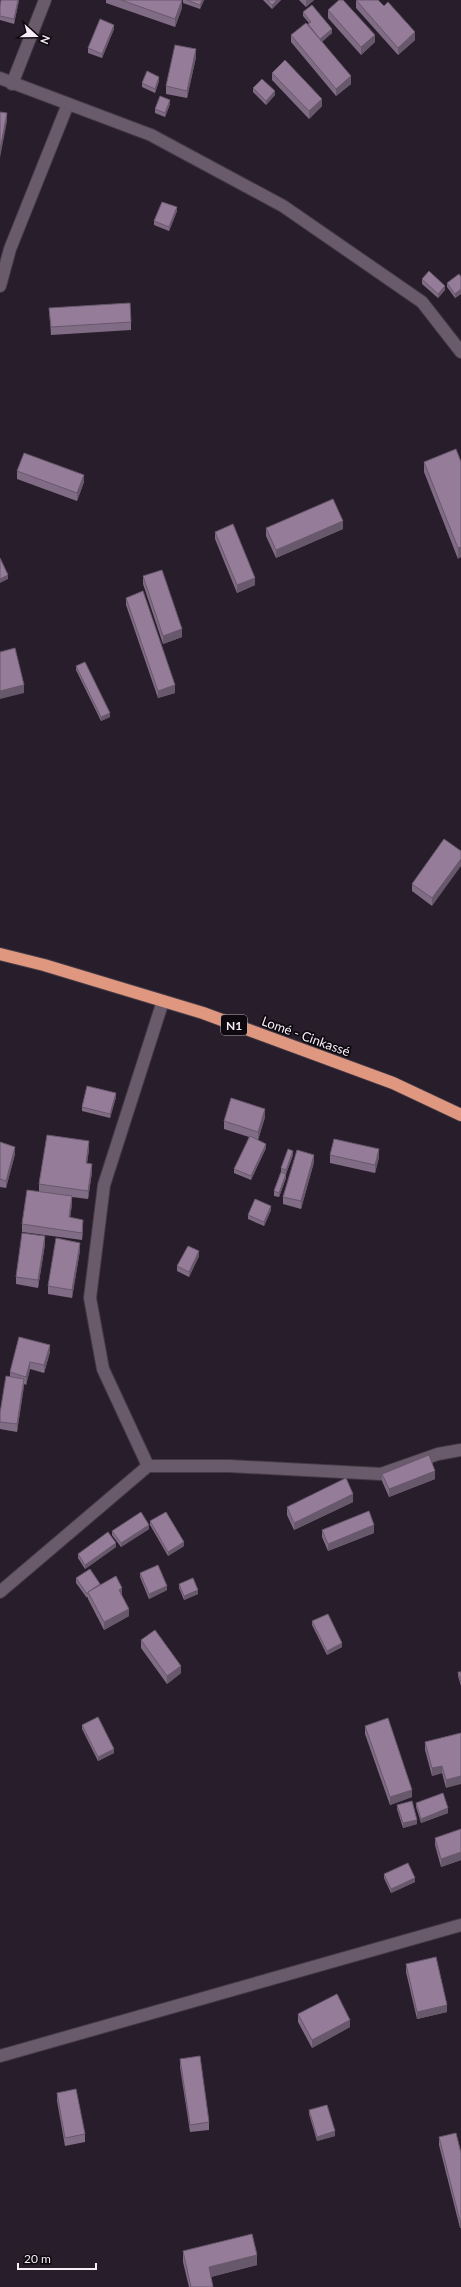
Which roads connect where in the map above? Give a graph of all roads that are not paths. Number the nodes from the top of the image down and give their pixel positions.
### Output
1 (45, 0) edge
2 (0, 78) edge
3 (12, 84) junction
4 (68, 104) junction
5 (10, 249) junction
6 (0, 257) edge
7 (0, 286) edge
8 (461, 352) edge
9 (0, 954) edge
10 (163, 1001) junction
11 (461, 1115) edge
12 (461, 1450) edge
13 (148, 1466) junction
14 (0, 1592) edge
15 (461, 1925) edge
16 (0, 2056) edge

1 - 3 street
2 - 3 street
3 - 4 street
4 - 5 street
4 - 8 street
5 - 6 street
5 - 7 street
9 - 10 highway, Lomé - Cinkassé / N1
10 - 11 highway, Lomé - Cinkassé / N1
10 - 13 street
12 - 13 street
13 - 14 street
15 - 16 street

